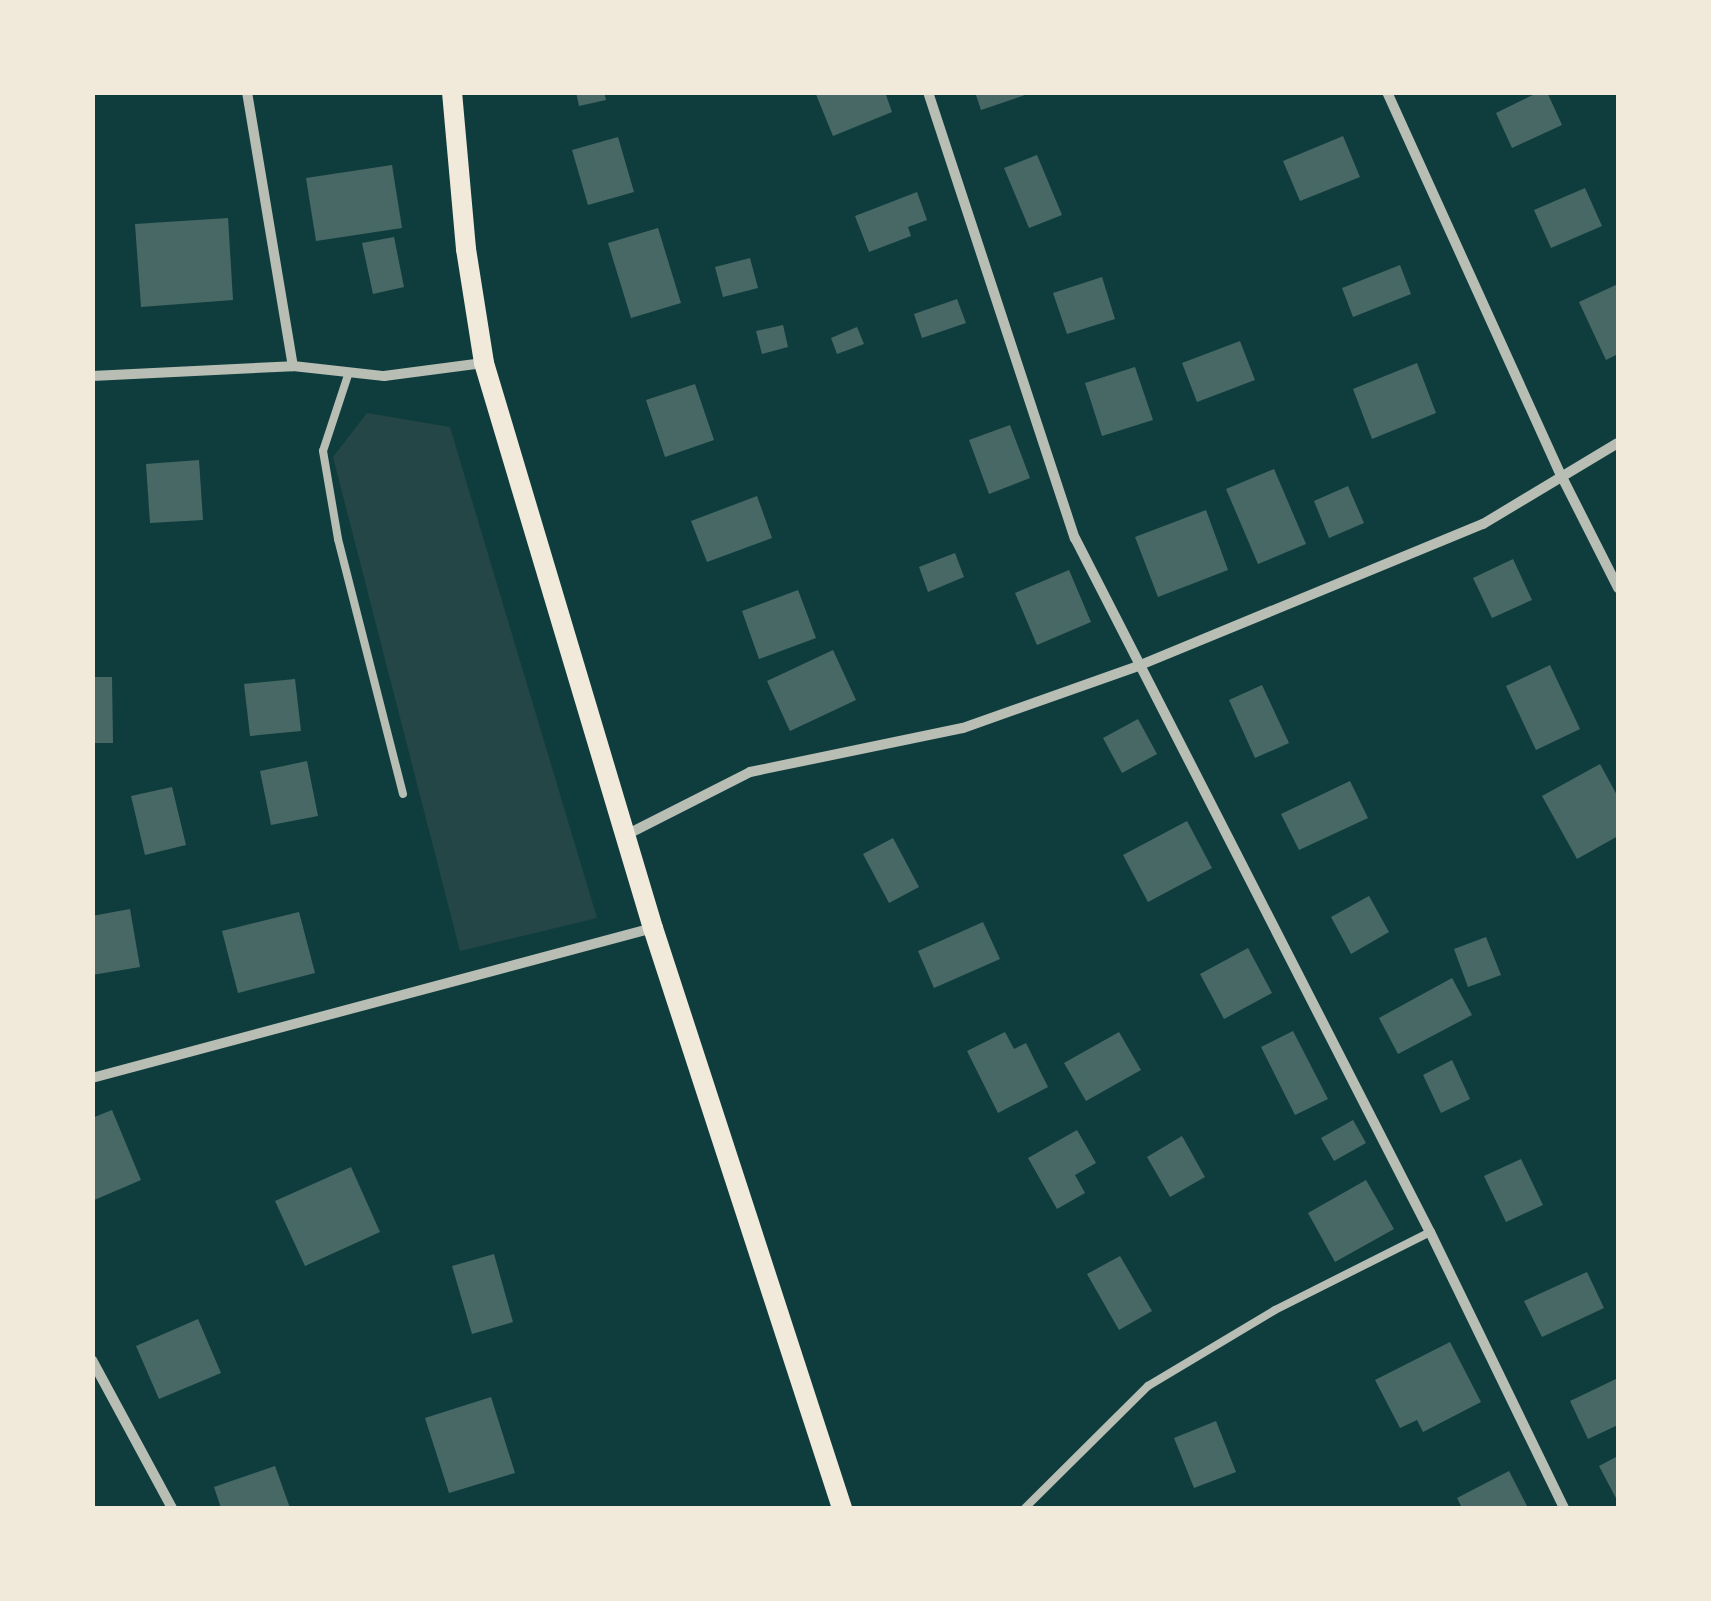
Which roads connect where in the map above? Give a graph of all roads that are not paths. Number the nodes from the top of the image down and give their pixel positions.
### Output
1 (247, 92) edge
2 (452, 92) edge
3 (928, 92) edge
4 (1387, 92) edge
5 (484, 363) junction
6 (293, 366) junction
7 (349, 372) junction
8 (92, 376) edge
9 (1618, 443) edge
10 (1561, 475) junction
11 (1618, 588) edge
12 (1138, 666) junction
13 (403, 794) dead end
14 (626, 834) junction
15 (653, 928) junction
16 (92, 1078) edge
17 (1430, 1232) junction
18 (92, 1360) edge
19 (172, 1508) edge
20 (842, 1508) edge
21 (1024, 1508) edge
22 (1564, 1508) edge

1 - 6 street
2 - 5 main road
3 - 12 street
4 - 10 street
5 - 7 street
5 - 14 main road
6 - 7 street
6 - 8 street
7 - 13 lane
9 - 10 street
10 - 11 street
10 - 12 street
12 - 14 street
12 - 17 street
14 - 15 main road
15 - 16 street
15 - 20 main road
17 - 21 lane
17 - 22 street
18 - 19 street

